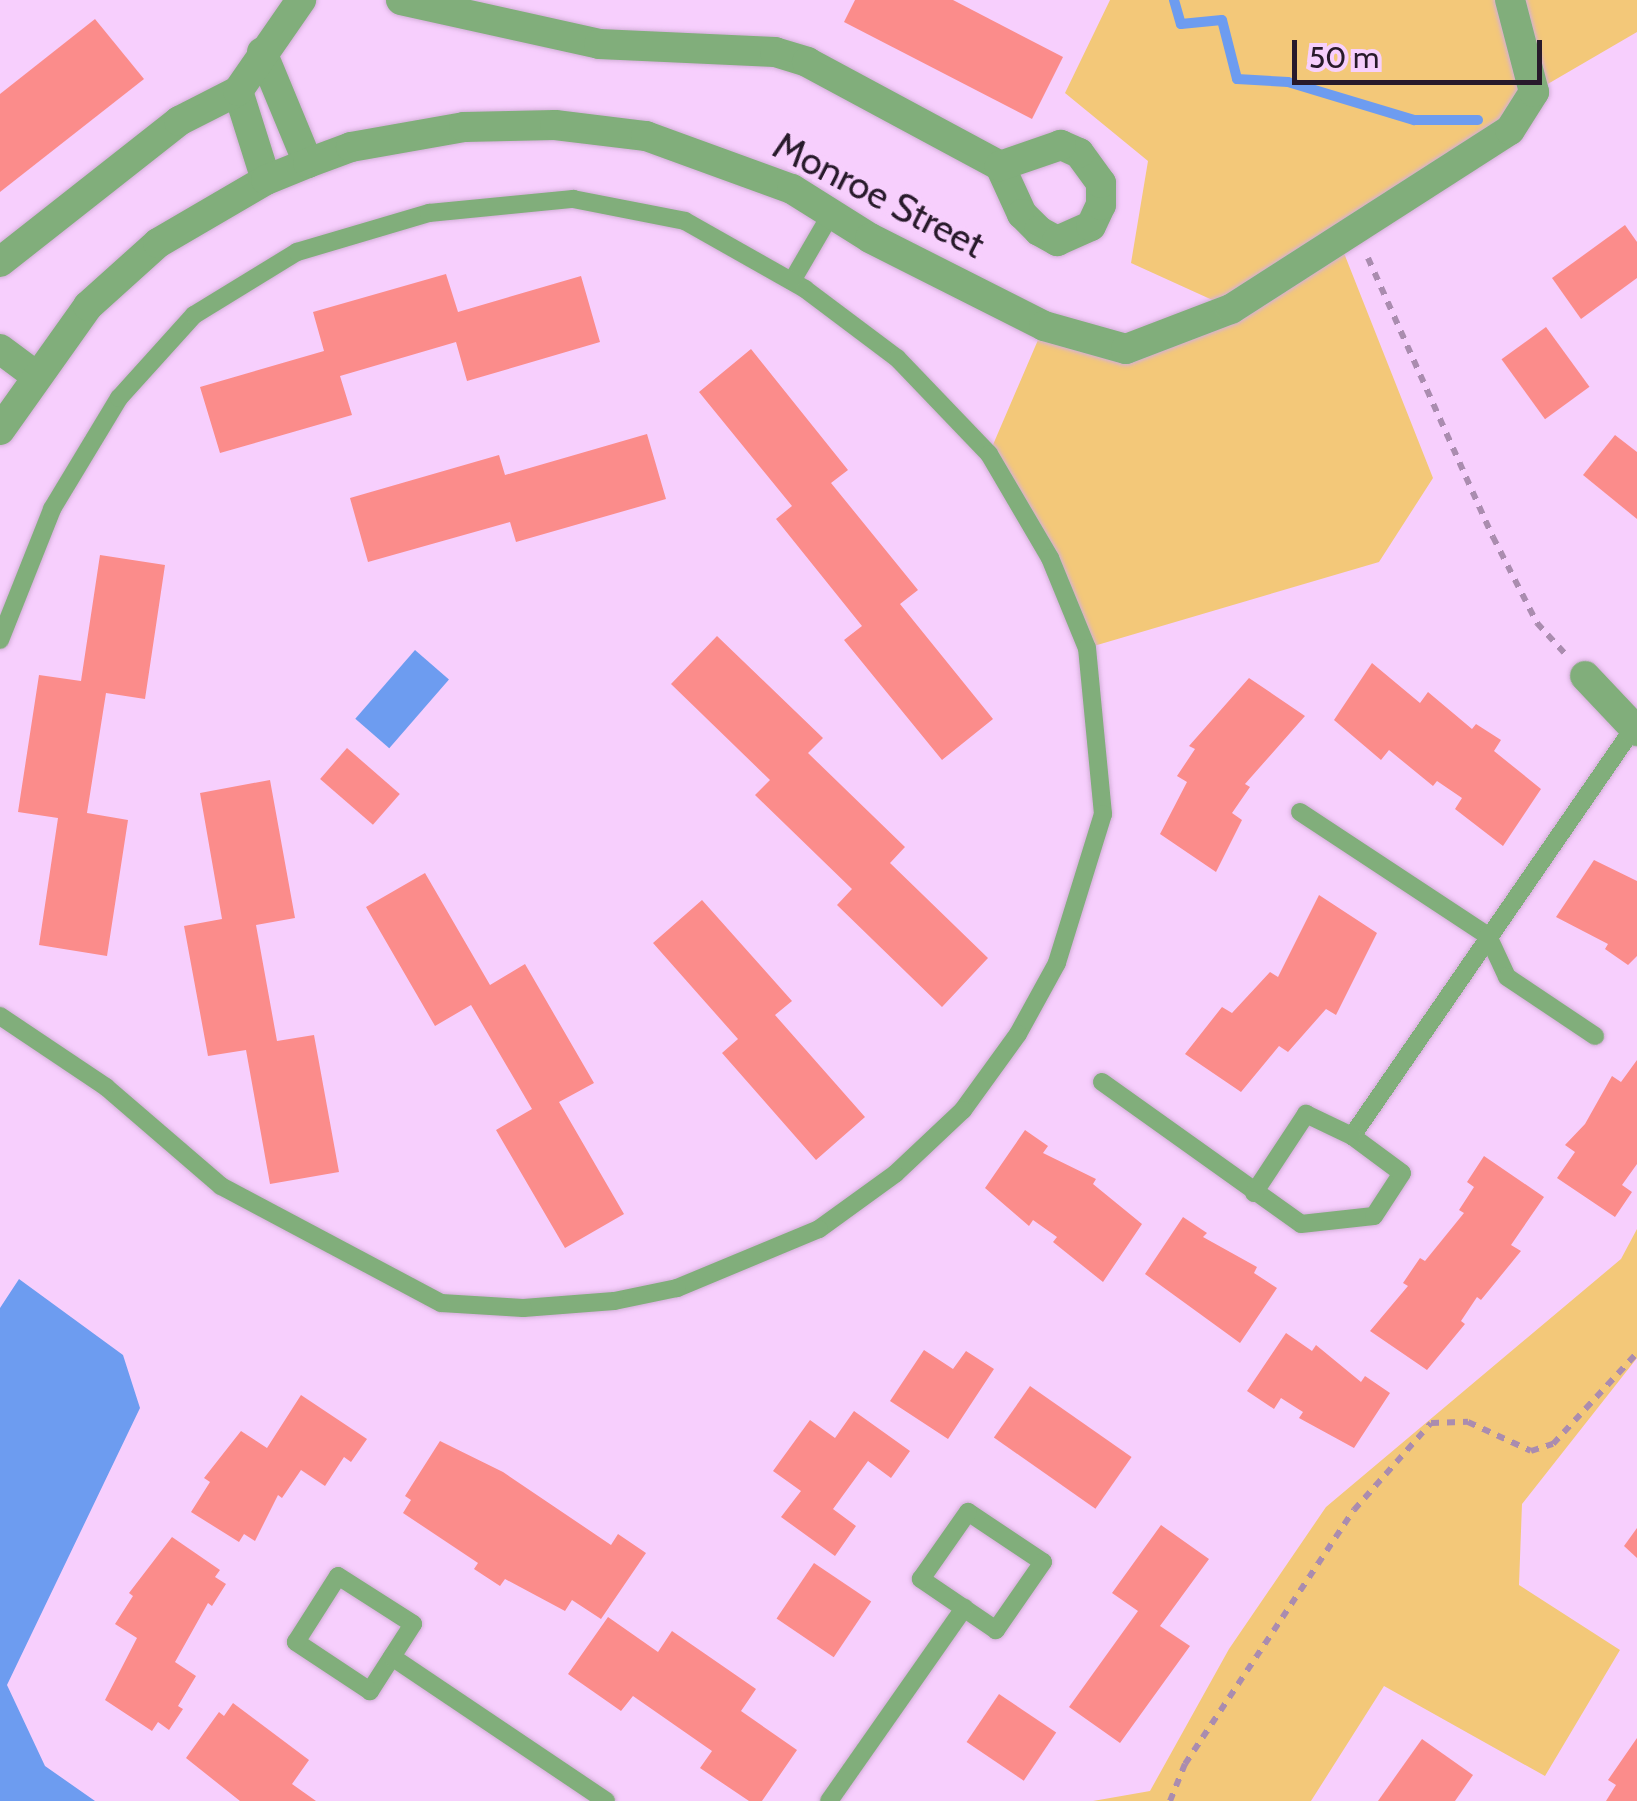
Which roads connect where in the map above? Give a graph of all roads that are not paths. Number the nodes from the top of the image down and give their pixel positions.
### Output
1 (301, 0) edge
2 (401, 0) edge
3 (1510, 0) edge
4 (262, 52) junction
5 (238, 91) junction
6 (308, 163) junction
7 (1000, 166) dead end
8 (266, 180) junction
9 (832, 214) junction
10 (0, 262) edge
11 (792, 281) junction
12 (0, 349) edge
13 (34, 375) junction
14 (0, 430) edge
15 (0, 640) edge
16 (1585, 676) road end
17 (1635, 729) edge
18 (1300, 812) dead end
19 (1488, 936) junction
20 (0, 1016) edge
21 (1595, 1036) dead end
22 (1102, 1082) dead end
23 (1352, 1136) junction
24 (1254, 1193) junction
25 (964, 1608) junction
26 (392, 1657) junction
27 (606, 1801) edge
28 (829, 1801) edge

1 - 4 street
2 - 7 street
3 - 9 street, Monroe Street
4 - 5 street
4 - 6 street
5 - 8 street
5 - 10 street
6 - 8 street, Monroe Street
6 - 9 street, Monroe Street
8 - 13 street, Monroe Street
9 - 11 lane
11 - 15 lane
11 - 20 lane
12 - 13 street
13 - 14 street, Monroe Street
16 - 17 street
17 - 19 lane
18 - 19 lane
19 - 21 lane
19 - 23 lane
22 - 24 lane
23 - 24 lane
23 - 24 lane
25 - 25 lane
25 - 28 lane
26 - 26 lane
26 - 27 lane

